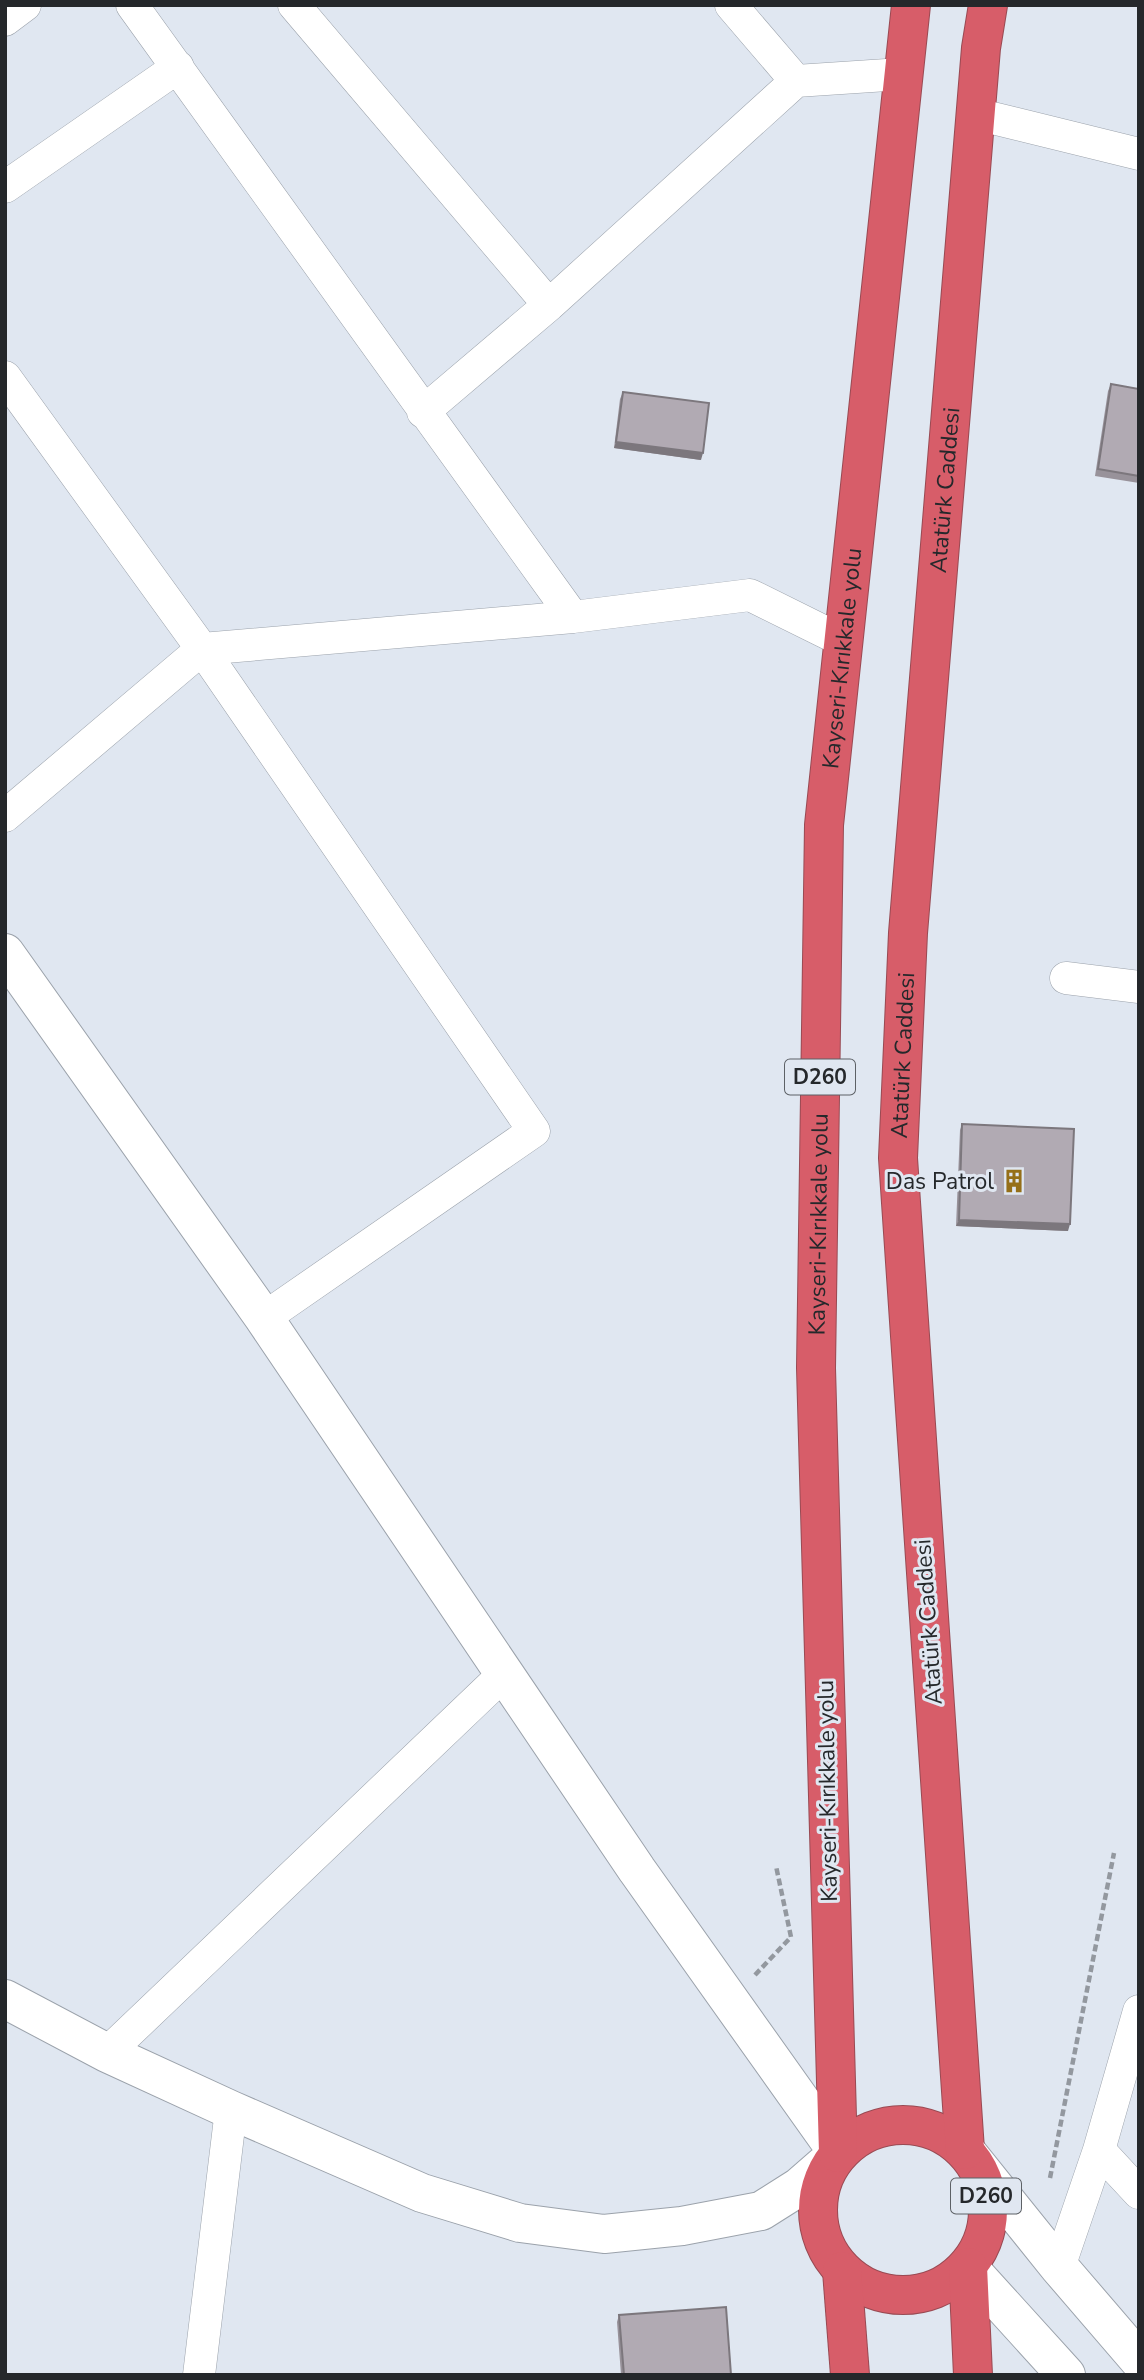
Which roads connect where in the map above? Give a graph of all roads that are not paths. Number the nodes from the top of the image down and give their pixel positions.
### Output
1 (25, 5) edge
2 (132, 5) edge
3 (294, 5) edge
4 (731, 5) edge
5 (911, 5) edge
6 (988, 5) edge
7 (5, 20) edge
8 (178, 67) junction
9 (902, 74) junction
10 (796, 81) junction
11 (976, 114) junction
12 (1139, 155) edge
13 (5, 187) edge
14 (549, 304) junction
15 (5, 377) edge
16 (423, 412) junction
17 (573, 617) junction
18 (843, 641) junction
19 (202, 649) junction
20 (5, 816) edge
21 (5, 953) edge
22 (1066, 978) dead end
23 (1139, 987) edge
24 (264, 1318) junction
25 (504, 1674) junction
26 (5, 1999) edge
27 (1139, 2011) edge
28 (107, 2053) junction
29 (231, 2110) junction
30 (965, 2150) junction
31 (1099, 2150) junction
32 (838, 2153) junction
33 (1139, 2193) edge
34 (968, 2267) junction
35 (1059, 2267) junction
36 (842, 2271) junction
37 (1139, 2360) edge
38 (199, 2375) edge
39 (850, 2375) edge
40 (973, 2375) edge
41 (1066, 2375) edge

1 - 7 street
2 - 8 street
3 - 14 street
4 - 10 street
5 - 9 highway, Kayseri-Kırıkkale yolu / D260
6 - 11 highway, Atatürk Caddesi / D260
8 - 13 street
8 - 16 street
9 - 10 street
9 - 18 highway, Kayseri-Kırıkkale yolu / D260
10 - 14 street
11 - 12 street
11 - 30 highway, Atatürk Caddesi / D260
14 - 16 street
15 - 19 street
16 - 17 street
17 - 18 street
17 - 19 street
18 - 32 highway, Kayseri-Kırıkkale yolu / D260
19 - 20 street
19 - 24 street
21 - 24 street
22 - 23 street
24 - 25 street
25 - 28 street
25 - 32 street
26 - 28 street
27 - 31 street
28 - 29 street
29 - 32 street
29 - 38 street
30 - 32 highway, Kayseri-Kırıkkale yolu / D260
30 - 34 highway, Kayseri-Kırıkkale yolu / D260
30 - 35 street
31 - 33 street
31 - 35 street
32 - 36 highway, Kayseri-Kırıkkale yolu / D260
34 - 36 highway, Kayseri-Kırıkkale yolu / D260
34 - 40 highway, D260
34 - 41 street
35 - 37 street
36 - 39 highway, D260

